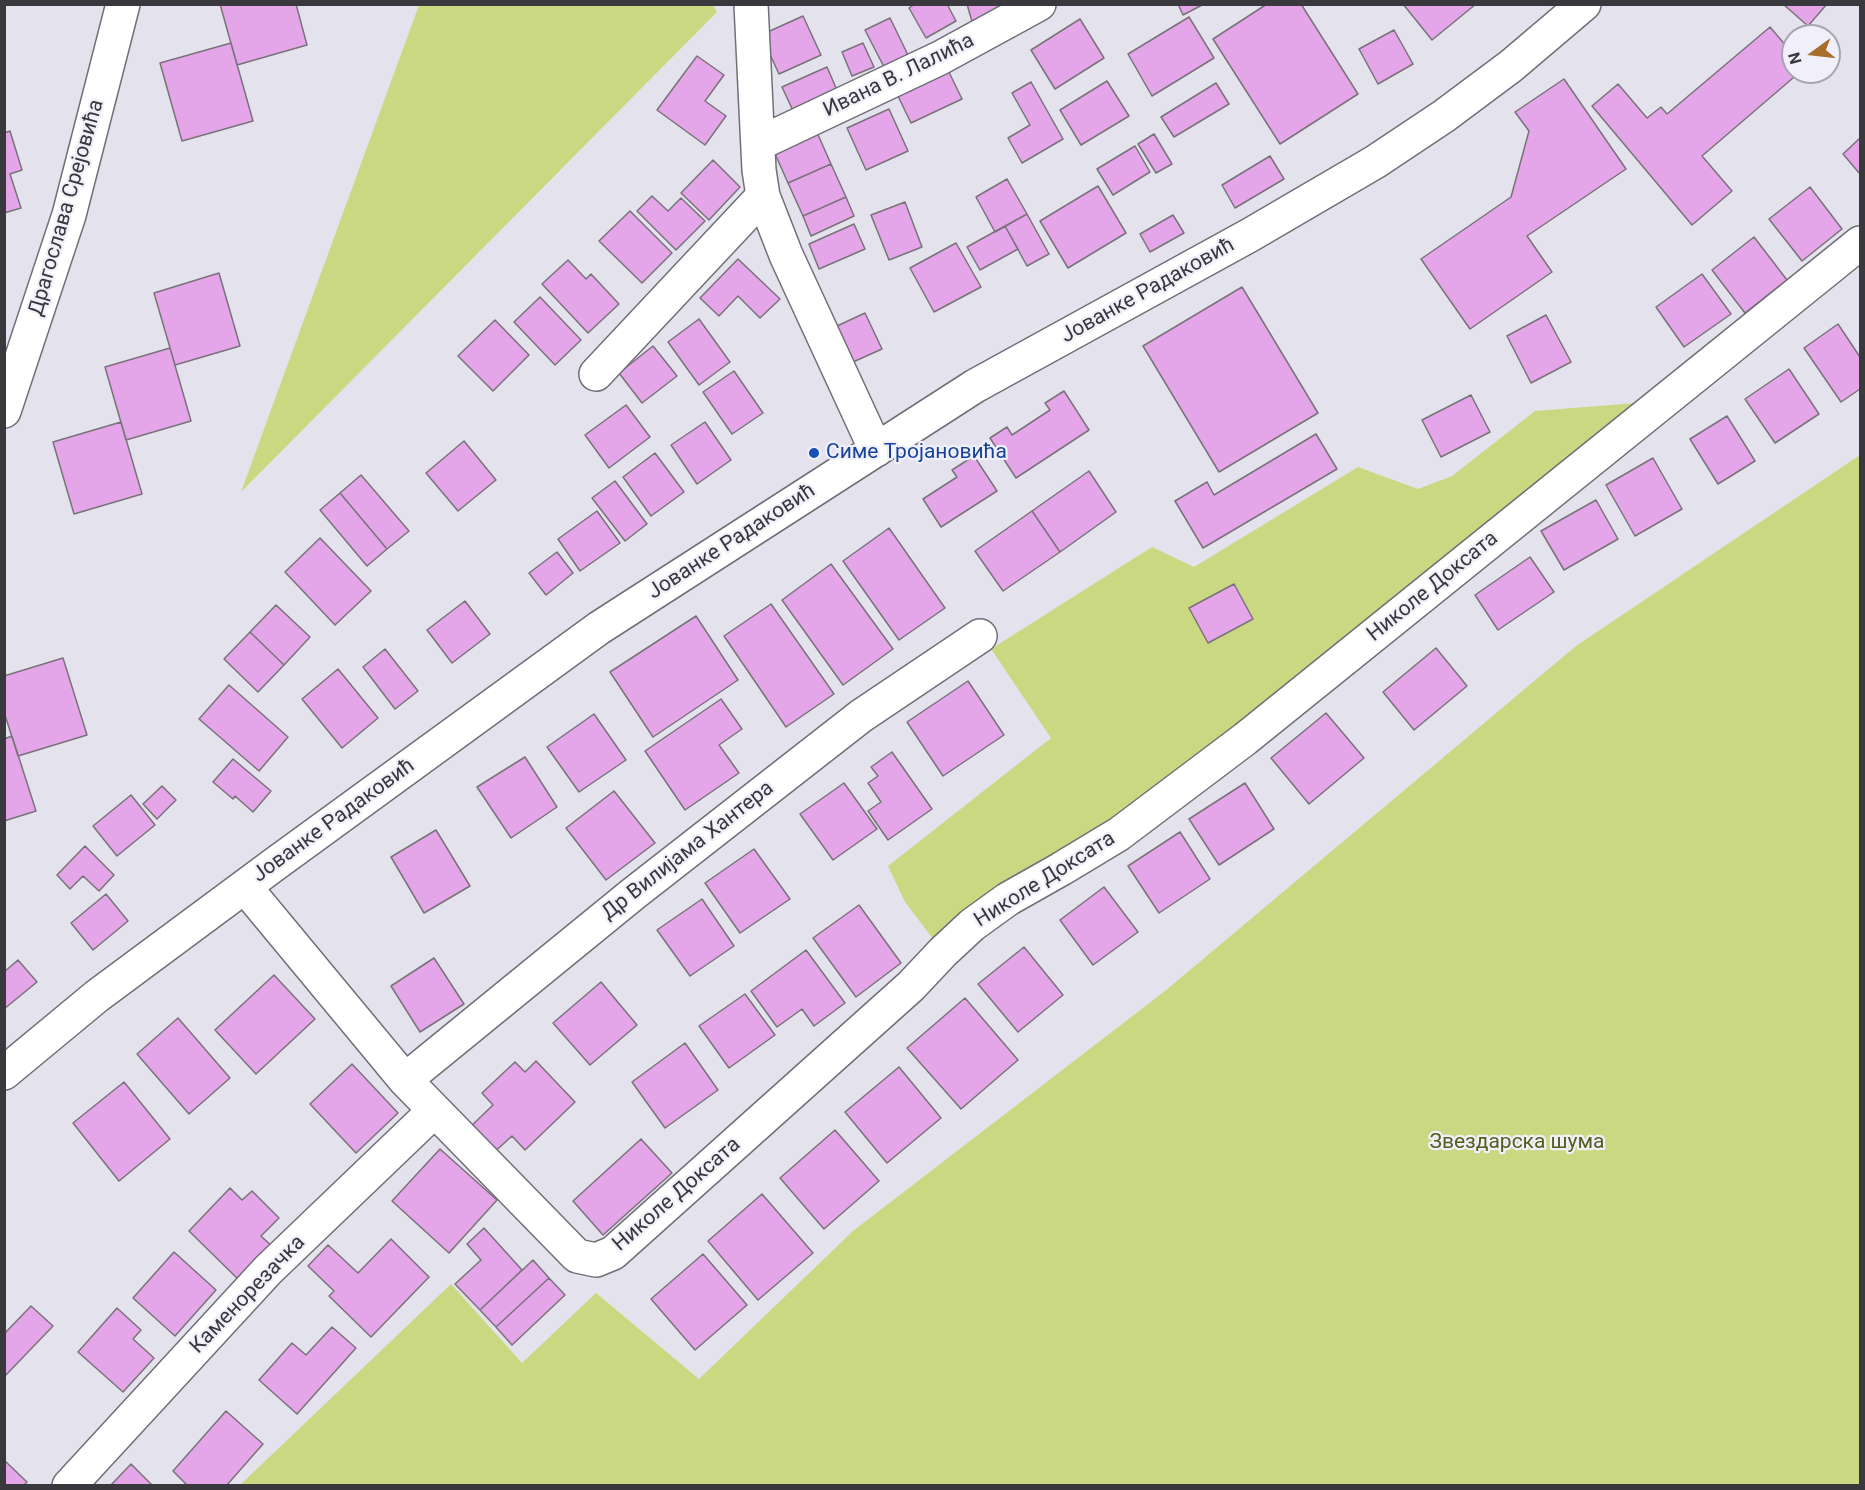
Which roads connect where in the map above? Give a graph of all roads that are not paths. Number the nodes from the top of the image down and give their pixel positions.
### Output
1 (123, 4) edge
2 (751, 4) edge
3 (1039, 4) edge
4 (1584, 4) edge
5 (758, 144) junction
6 (763, 196) junction
7 (1860, 243) edge
8 (16, 340) edge
9 (596, 374) dead end
10 (4, 411) edge
11 (876, 450) junction
12 (980, 636) dead end
13 (245, 887) junction
14 (4, 1073) edge
15 (405, 1080) junction
16 (434, 1111) junction
17 (69, 1485) edge

1 - 8 street, Драгослава Срејовића
2 - 5 street
3 - 5 street, Ивана В. Лалића
4 - 11 street, Јованке Радаковић
5 - 6 street
6 - 9 street
6 - 11 street
7 - 16 street, Николе Доксата
8 - 10 street, Драгослава Срејовића
11 - 13 street, Јованке Радаковић
12 - 15 street, Др Вилијама Хантера
13 - 14 street, Јованке Радаковић
13 - 15 street, Николе Доксата
15 - 16 street, Николе Доксата
16 - 17 street, Каменорезачка

